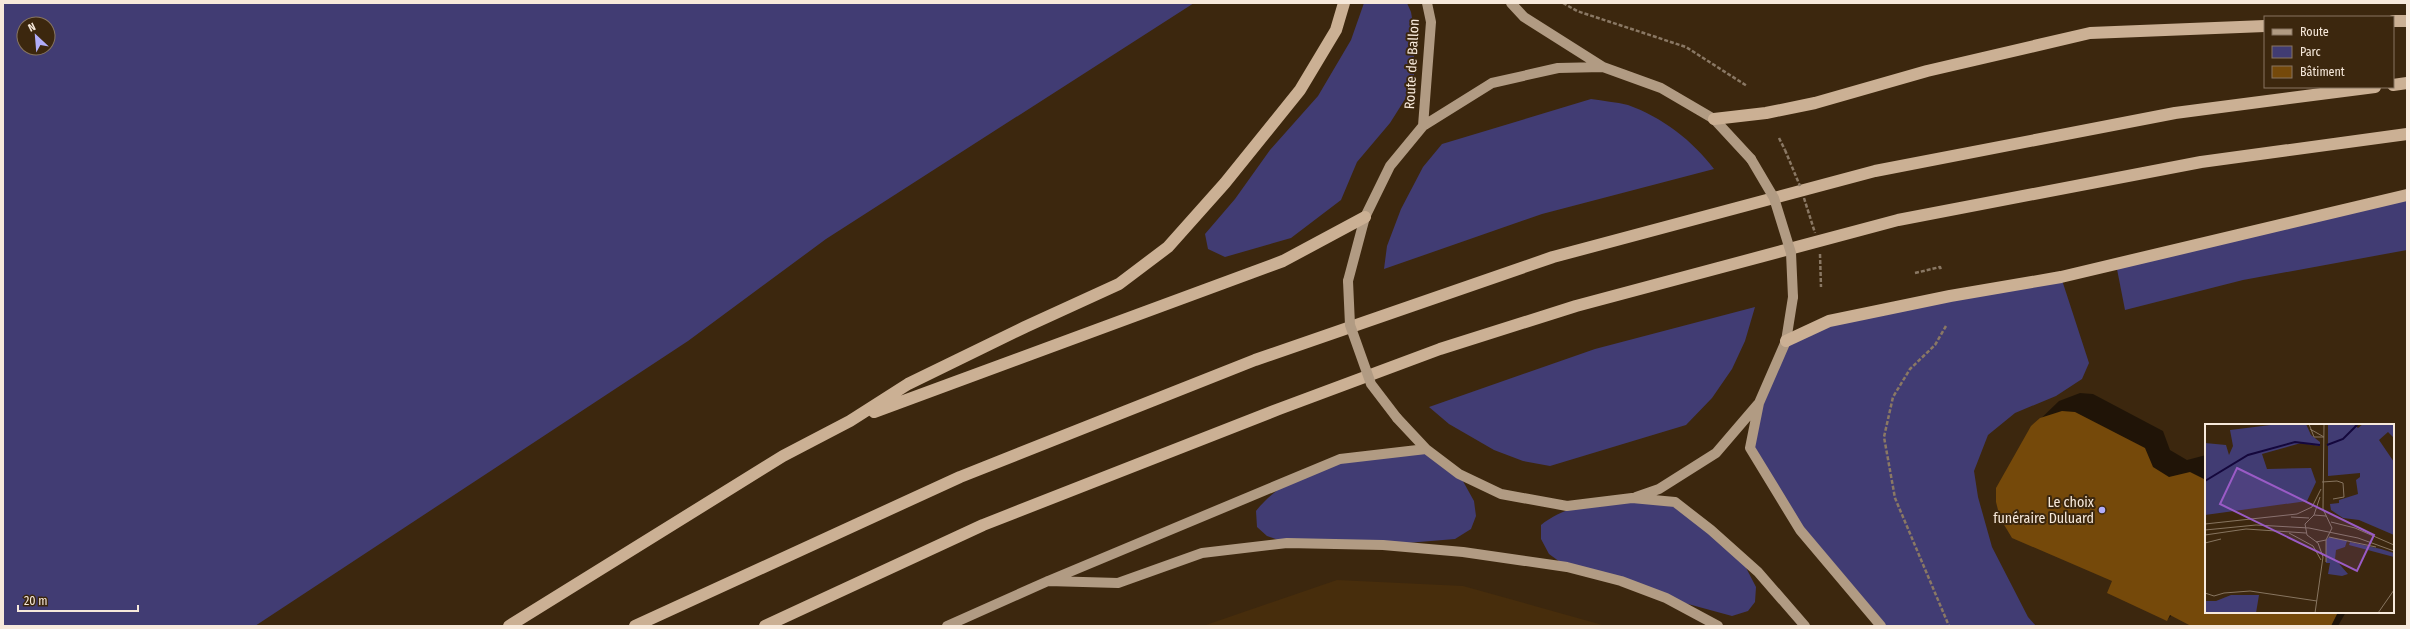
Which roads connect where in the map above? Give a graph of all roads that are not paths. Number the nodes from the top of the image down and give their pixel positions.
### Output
1 (1344, 3) edge
2 (1427, 3) edge
3 (1512, 3) edge
4 (2394, 21) edge
5 (2407, 21) edge
6 (2264, 26) edge
7 (1603, 66) junction
8 (2407, 83) edge
9 (2394, 85) edge
10 (2368, 88) edge
11 (1714, 119) junction
12 (1423, 126) junction
13 (2407, 134) edge
14 (2407, 195) edge
15 (1365, 217) junction
16 (1786, 341) junction
17 (1759, 403) junction
18 (850, 421) junction
19 (1426, 449) junction
20 (1632, 498) junction
21 (1048, 581) junction
22 (509, 626) edge
23 (635, 626) edge
24 (765, 626) edge
25 (946, 626) edge
26 (1718, 626) edge
27 (1805, 626) edge
28 (1881, 626) edge

1 - 18 highway
2 - 12 main road, Route de Ballon
3 - 7 main road
4 - 5 highway
6 - 11 highway
7 - 11 main road
7 - 12 main road
8 - 9 highway
10 - 23 highway
11 - 16 main road, bridge
12 - 15 main road
13 - 24 highway
14 - 16 highway
15 - 18 highway
15 - 19 main road, bridge
16 - 17 main road
17 - 20 main road
17 - 28 main road
18 - 22 highway
19 - 20 main road
19 - 21 main road
20 - 27 main road
21 - 25 main road
21 - 26 main road

